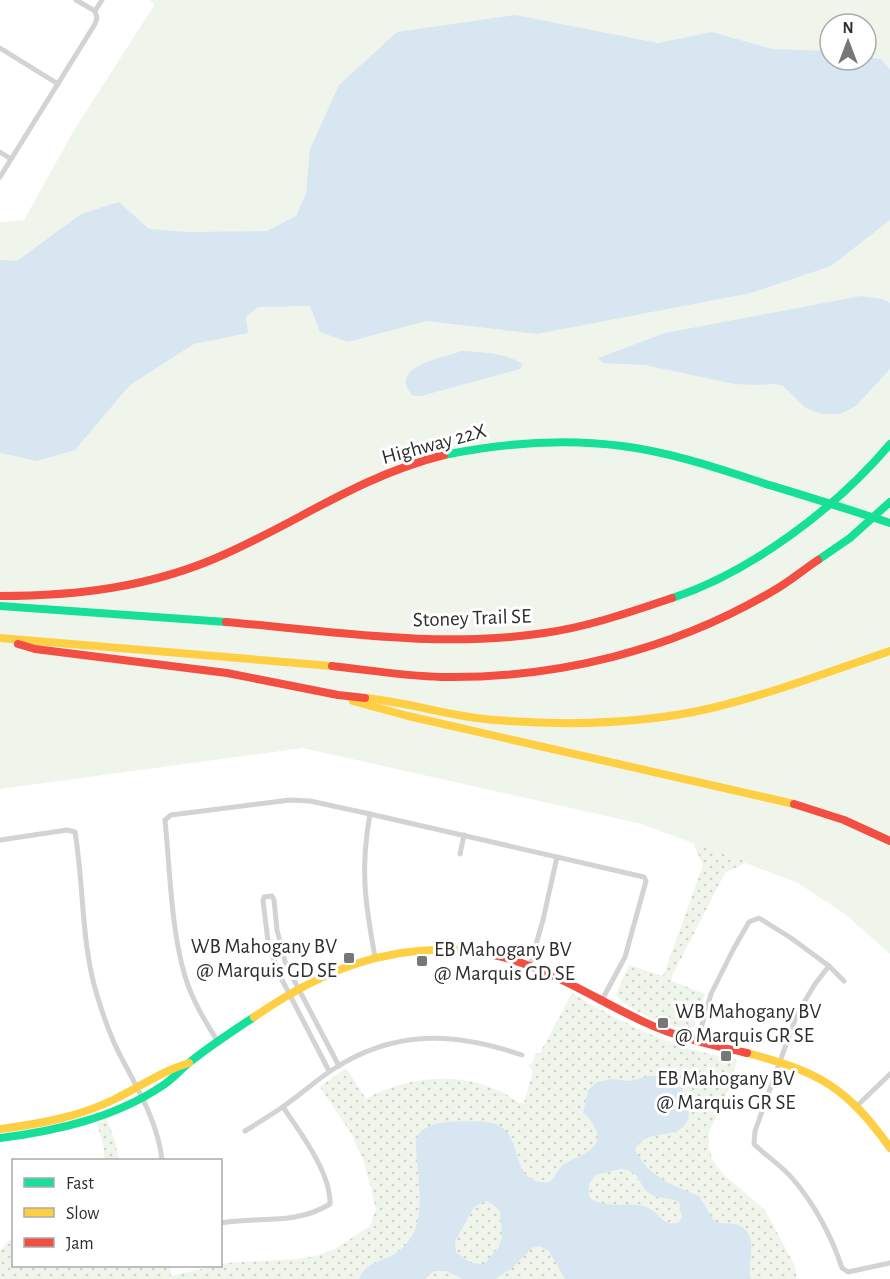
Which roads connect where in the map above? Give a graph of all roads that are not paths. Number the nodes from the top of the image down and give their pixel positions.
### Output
1 (76, 0) edge
2 (102, 0) edge
3 (95, 11) junction
4 (0, 48) edge
5 (58, 84) junction
6 (0, 152) edge
7 (11, 159) junction
8 (0, 177) edge
9 (890, 444) edge
10 (890, 502) edge
11 (890, 523) edge
12 (0, 596) edge
13 (0, 606) edge
14 (0, 639) edge
15 (890, 651) edge
16 (338, 695) junction
17 (370, 814) junction
18 (464, 835) junction
19 (0, 840) edge
20 (890, 841) edge
21 (460, 854) dead end
22 (557, 856) junction
23 (375, 957) junction
24 (530, 965) junction
25 (829, 966) junction
26 (844, 981) dead end
27 (299, 989) junction
28 (290, 994) junction
29 (602, 1000) junction
30 (218, 1042) junction
31 (697, 1042) junction
32 (522, 1055) dead end
33 (780, 1061) junction
34 (189, 1063) junction
35 (339, 1066) junction
36 (329, 1071) junction
37 (890, 1074) edge
38 (137, 1088) junction
39 (142, 1098) junction
40 (858, 1105) junction
41 (283, 1107) junction
42 (0, 1129) edge
43 (245, 1131) dead end
44 (0, 1138) edge
45 (890, 1148) edge
46 (162, 1159) edge
47 (222, 1223) edge
48 (890, 1263) edge

1 - 3 street
2 - 3 street
3 - 5 street
4 - 5 street
5 - 7 street
6 - 7 street
7 - 8 street
9 - 13 main road, Stoney Trail SE
10 - 14 main road
11 - 12 main road, Highway 22X
14 - 16 main road
15 - 16 main road
16 - 20 main road
17 - 18 street
17 - 23 street
17 - 30 street
18 - 21 street
18 - 22 street
19 - 38 street
22 - 24 street
22 - 29 street
23 - 24 main road
23 - 27 main road
24 - 29 main road
25 - 26 street
25 - 31 street
25 - 33 street
27 - 28 main road
27 - 28 street
27 - 35 street
28 - 30 main road
28 - 36 street
29 - 31 main road
30 - 34 main road
31 - 33 main road
32 - 35 street
33 - 40 main road
33 - 48 street
34 - 38 main road
34 - 39 main road
35 - 36 street
36 - 41 street
37 - 40 street
38 - 39 street
38 - 42 main road
39 - 44 main road
39 - 46 street
40 - 45 main road
41 - 43 street
41 - 47 street

